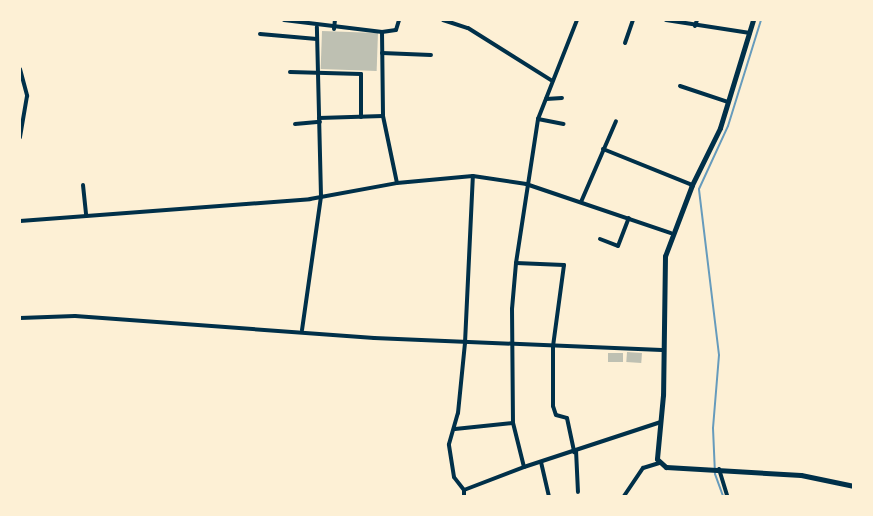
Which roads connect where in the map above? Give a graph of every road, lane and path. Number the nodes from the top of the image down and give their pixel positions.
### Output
1 (284, 20) edge
2 (335, 20) edge
3 (399, 20) edge
4 (443, 20) edge
5 (576, 20) edge
6 (633, 20) edge
7 (666, 20) edge
8 (697, 20) edge
9 (753, 20) edge
10 (695, 26) junction
11 (317, 27) junction
12 (334, 28) junction
13 (382, 32) junction
14 (750, 33) junction
15 (260, 34) dead end
16 (317, 39) junction
17 (625, 44) dead end
18 (382, 53) junction
19 (431, 55) dead end
20 (20, 69) edge
21 (318, 71) junction
22 (290, 72) dead end
23 (551, 80) junction
24 (680, 86) dead end
25 (562, 98) dead end
26 (545, 100) junction
27 (729, 102) junction
28 (382, 116) junction
29 (361, 117) junction
30 (538, 119) junction
31 (319, 120) junction
32 (22, 121) edge
33 (616, 121) dead end
34 (295, 123) dead end
35 (564, 124) dead end
36 (20, 137) edge
37 (603, 149) junction
38 (472, 176) junction
39 (398, 183) junction
40 (526, 184) junction
41 (692, 184) junction
42 (83, 185) dead end
43 (321, 196) junction
44 (581, 202) junction
45 (86, 215) junction
46 (629, 218) junction
47 (20, 221) edge
48 (671, 233) junction
49 (600, 239) dead end
50 (516, 263) junction
51 (20, 318) edge
52 (302, 330) junction
53 (465, 343) junction
54 (511, 344) junction
55 (553, 346) junction
56 (662, 350) junction
57 (660, 422) junction
58 (513, 423) junction
59 (455, 429) junction
60 (575, 451) junction
61 (541, 462) junction
62 (659, 463) junction
63 (524, 467) junction
64 (715, 468) junction
65 (854, 486) edge
66 (464, 490) junction
67 (578, 492) dead end
68 (464, 496) edge
69 (549, 496) edge
70 (624, 496) edge
71 (727, 496) edge

1 - 11 street
2 - 12 street
3 - 13 street
4 - 23 street
5 - 23 street
6 - 17 street
7 - 10 street
8 - 10 street
9 - 14 main road
10 - 14 street
11 - 12 street
11 - 16 street
12 - 13 street
13 - 18 street
14 - 27 main road
15 - 16 street
16 - 21 street
18 - 19 street
18 - 28 street
20 - 32 street
21 - 22 street
21 - 29 street
21 - 31 street
23 - 26 street
24 - 27 street
25 - 26 street
26 - 30 street
27 - 41 main road
28 - 29 street
28 - 39 street
29 - 31 street
30 - 35 street
30 - 40 street
31 - 34 street
31 - 43 street
32 - 36 street
33 - 37 street
37 - 41 street
37 - 44 street
38 - 39 street
38 - 40 street
38 - 53 street
39 - 43 street
40 - 44 street
40 - 50 street
41 - 48 main road
42 - 45 street
43 - 45 street
43 - 52 street
44 - 46 street
45 - 47 street
46 - 48 street
46 - 49 street
48 - 56 main road
50 - 54 street
50 - 55 street
51 - 52 street
52 - 53 street
53 - 54 street
53 - 59 street
54 - 55 street
54 - 58 street
55 - 56 street
55 - 60 street
56 - 57 main road
57 - 60 street
57 - 62 main road
58 - 59 street
58 - 63 street
59 - 66 street
60 - 61 street
60 - 67 street
61 - 63 street
61 - 69 street
62 - 64 main road
62 - 70 street
63 - 66 street
64 - 65 main road
64 - 71 street
66 - 68 street

